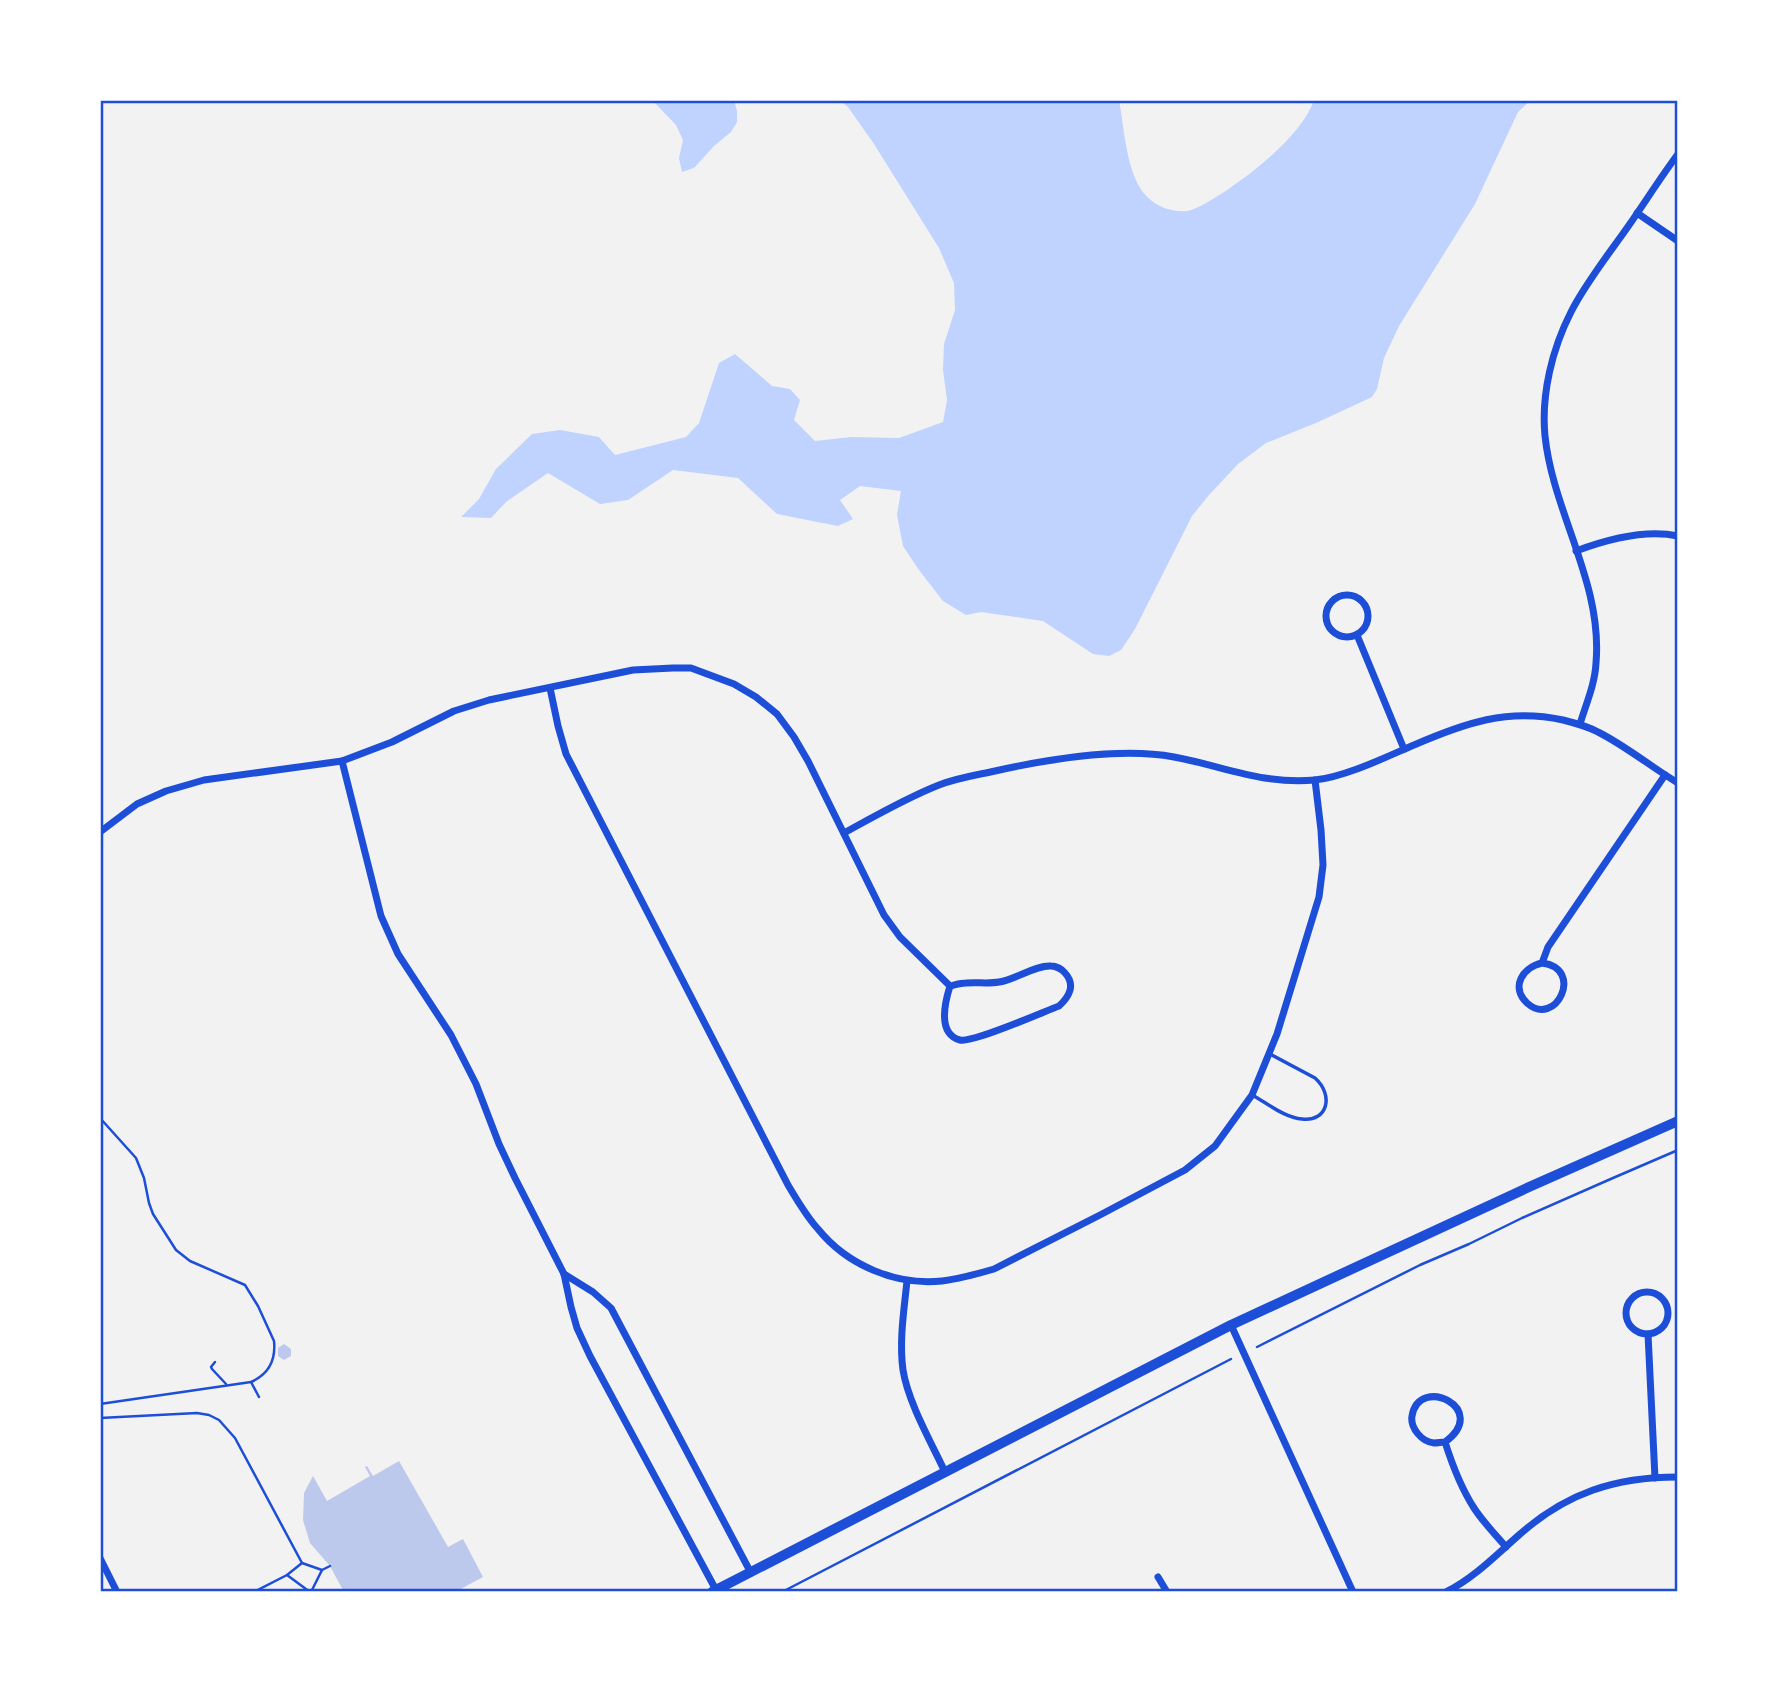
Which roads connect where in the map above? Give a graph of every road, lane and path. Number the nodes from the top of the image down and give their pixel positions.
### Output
1 (1678, 154) edge
2 (1637, 213) junction
3 (1678, 241) edge
4 (1678, 536) edge
5 (1576, 551) junction
6 (1357, 635) junction
7 (551, 688) junction
8 (1580, 724) junction
9 (1404, 749) junction
10 (342, 761) junction
11 (1665, 775) junction
12 (1315, 780) junction
13 (1678, 783) edge
14 (100, 832) edge
15 (844, 833) junction
16 (1542, 963) junction
17 (950, 986) junction
18 (1270, 1054) junction
19 (1252, 1095) junction
20 (100, 1118) edge
21 (1678, 1121) edge
22 (1678, 1150) edge
23 (564, 1274) junction
24 (907, 1281) junction
25 (1231, 1325) junction
26 (1648, 1334) junction
27 (1257, 1347) dead end
28 (1231, 1359) dead end
29 (215, 1362) dead end
30 (251, 1382) junction
31 (226, 1384) junction
32 (259, 1397) dead end
33 (100, 1404) edge
34 (100, 1418) edge
35 (1445, 1442) junction
36 (945, 1472) junction
37 (1678, 1477) edge
38 (1655, 1478) junction
39 (1506, 1547) junction
40 (100, 1558) edge
41 (302, 1563) junction
42 (330, 1566) dead end
43 (322, 1570) junction
44 (751, 1573) junction
45 (287, 1575) junction
46 (1158, 1577) dead end
47 (714, 1591) edge
48 (117, 1592) edge
49 (254, 1592) edge
50 (310, 1592) edge
51 (782, 1592) edge
52 (1167, 1592) edge
53 (1353, 1592) edge
54 (1447, 1592) edge

1 - 2 street
2 - 3 street
2 - 5 street
4 - 5 street
5 - 8 street
6 - 6 street
6 - 9 street
7 - 10 street
7 - 15 street
7 - 24 street
8 - 9 street
8 - 11 street
9 - 12 street
10 - 14 street
10 - 23 street
11 - 13 street
11 - 16 street
12 - 15 street
12 - 18 street
15 - 17 street
16 - 16 street
17 - 17 street
18 - 19 street
18 - 19 lane
19 - 24 street
20 - 30 path
21 - 25 street
22 - 27 path
23 - 44 street
23 - 47 street
24 - 36 street
25 - 36 street
25 - 53 street
26 - 26 street
26 - 38 street
28 - 51 path
29 - 31 path
30 - 31 path
30 - 32 path
31 - 33 path
34 - 41 path
35 - 35 street
35 - 39 street
36 - 44 street
37 - 38 street
38 - 39 street
39 - 54 street
40 - 48 street
41 - 43 path
41 - 45 path
42 - 43 path
43 - 50 path
44 - 47 street
45 - 49 path
45 - 50 path
46 - 52 street

